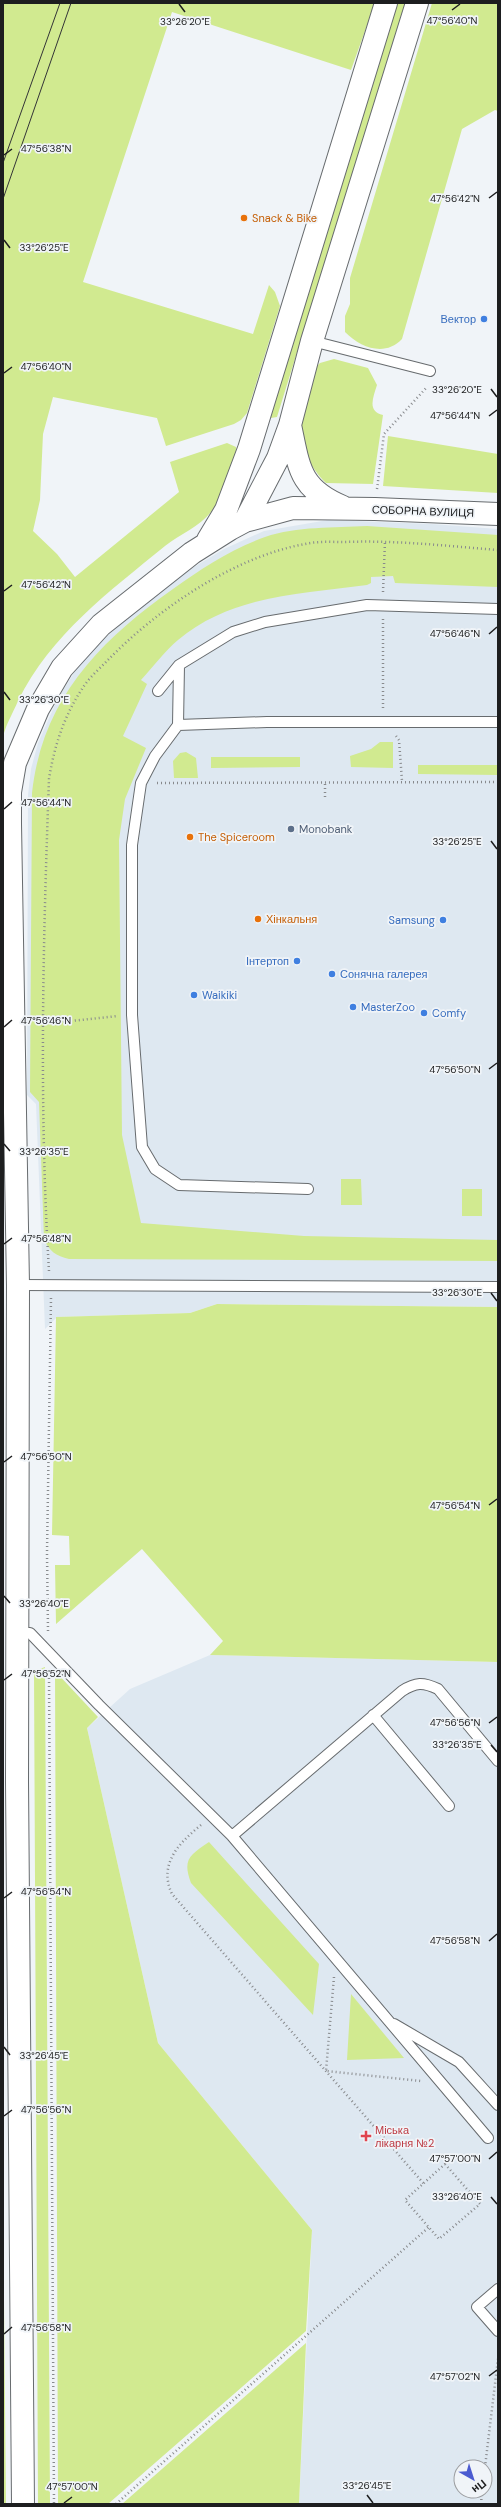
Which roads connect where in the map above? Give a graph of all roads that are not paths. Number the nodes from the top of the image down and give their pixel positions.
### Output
1 (386, 3) edge
2 (417, 3) edge
3 (312, 341) junction
4 (430, 371) dead end
5 (290, 425) junction
6 (348, 509) junction
7 (498, 514) edge
8 (245, 521) junction
9 (207, 543) junction
10 (498, 609) edge
11 (179, 665) junction
12 (158, 691) dead end
13 (498, 722) edge
14 (178, 725) junction
15 (308, 1189) dead end
16 (18, 1285) junction
17 (498, 1287) edge
18 (17, 1633) junction
19 (373, 1715) junction
20 (498, 1761) edge
21 (449, 1806) dead end
22 (232, 1836) junction
23 (388, 2021) junction
24 (498, 2105) edge
25 (488, 2138) dead end
26 (498, 2289) edge
27 (498, 2331) edge
28 (23, 2504) edge

1 - 9 street
2 - 3 street
3 - 4 lane
3 - 5 street
5 - 6 street
5 - 8 street
6 - 7 street, СОБОРНА ВУЛИЦЯ
6 - 8 street, СОБОРНА ВУЛИЦЯ
8 - 9 street, СОБОРНА ВУЛИЦЯ
9 - 16 street
10 - 11 lane
11 - 12 lane
11 - 14 lane
13 - 14 lane
14 - 15 lane
16 - 17 lane
16 - 18 street
18 - 22 lane
18 - 28 street
19 - 20 lane
19 - 21 lane
19 - 22 lane
22 - 23 lane
23 - 24 lane
23 - 25 lane
26 - 27 lane

